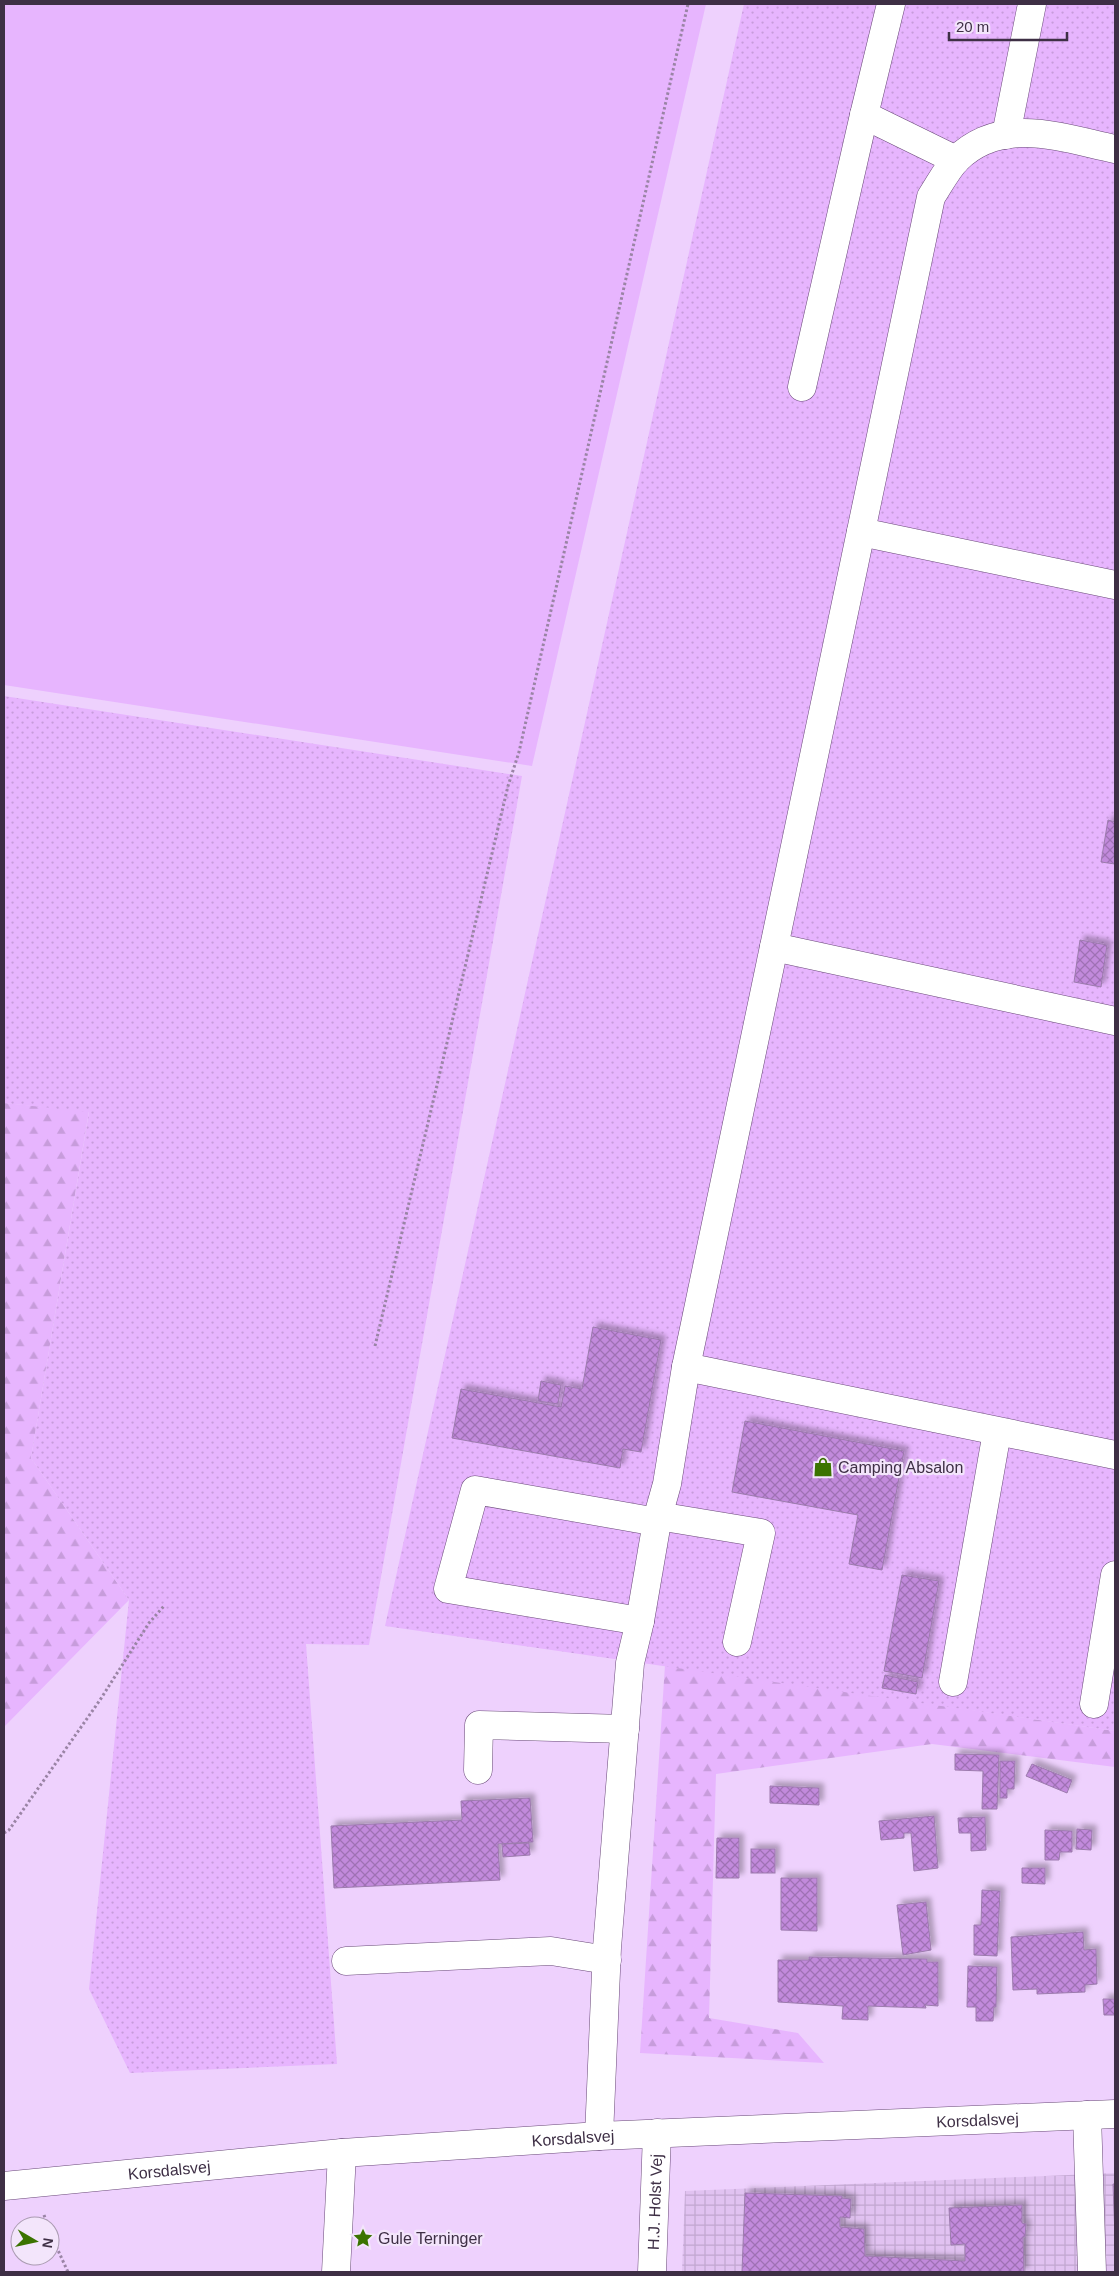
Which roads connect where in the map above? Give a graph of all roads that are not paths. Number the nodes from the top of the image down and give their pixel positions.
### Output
1 (891, 4) edge
2 (1032, 4) edge
3 (864, 115) junction
4 (1006, 135) junction
5 (1115, 149) edge
6 (956, 160) junction
7 (802, 387) dead end
8 (861, 532) junction
9 (1115, 586) edge
10 (774, 947) junction
11 (1115, 1021) edge
12 (686, 1367) junction
13 (997, 1432) junction
14 (1115, 1455) edge
15 (658, 1519) junction
16 (1115, 1575) edge
17 (640, 1621) junction
18 (737, 1642) dead end
19 (953, 1682) dead end
20 (1094, 1704) dead end
21 (625, 1729) junction
22 (478, 1770) dead end
23 (607, 1960) junction
24 (346, 1961) dead end
25 (1115, 2114) edge
26 (1087, 2115) junction
27 (657, 2132) junction
28 (599, 2136) junction
29 (342, 2153) junction
30 (4, 2180) edge
31 (33, 2182) junction
32 (4, 2186) edge
33 (336, 2272) edge
34 (652, 2272) edge
35 (1092, 2272) edge

1 - 3 street
2 - 4 street
3 - 6 street
3 - 7 street
4 - 5 street
4 - 6 street
6 - 8 street
8 - 9 street
8 - 10 street
10 - 11 street
10 - 12 street
12 - 13 street
12 - 15 street
13 - 14 street
13 - 19 street
15 - 17 street
15 - 17 street
15 - 18 street
16 - 20 street
17 - 21 street
21 - 22 street
21 - 23 street
23 - 24 street
23 - 28 street
25 - 26 street, Korsdalsvej
26 - 27 street, Korsdalsvej
26 - 35 street
27 - 28 street, Korsdalsvej
27 - 34 street, H.J. Holst Vej
28 - 29 street, Korsdalsvej
29 - 31 street, Korsdalsvej
29 - 33 street
30 - 31 street, Korsdalsvej
31 - 32 street, Korsdalsvej

